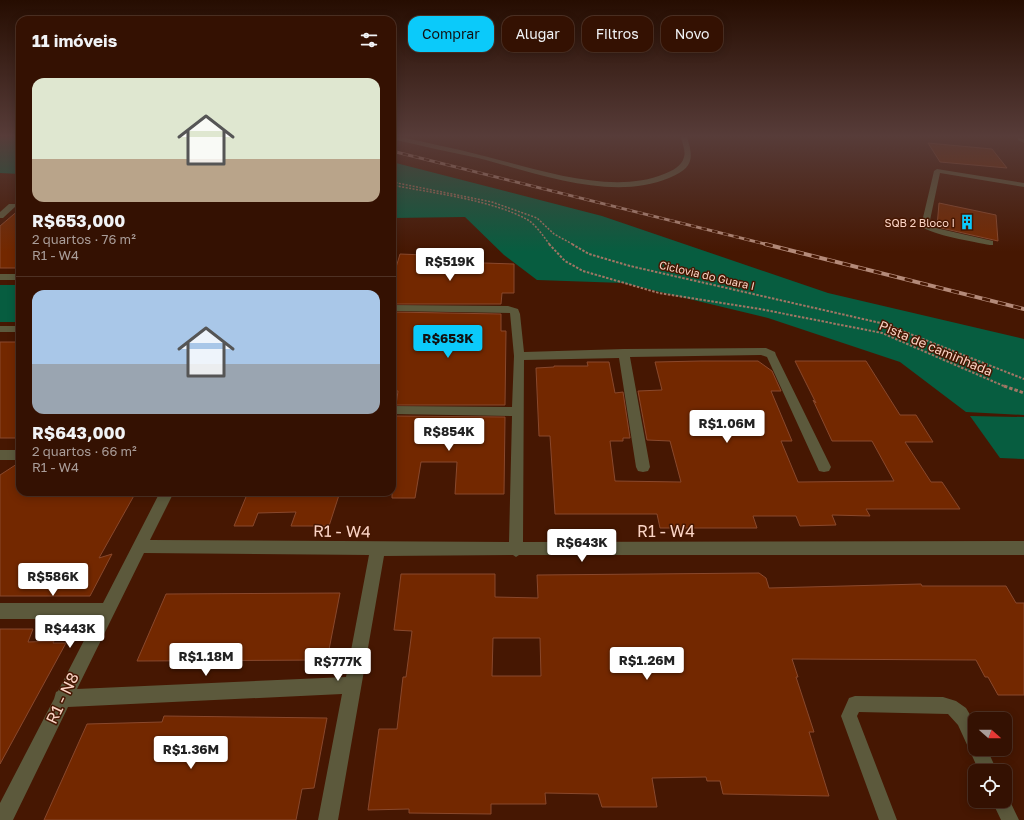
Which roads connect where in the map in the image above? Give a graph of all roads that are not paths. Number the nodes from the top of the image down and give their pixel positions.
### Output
1 (558, 175) edge
2 (667, 175) edge
3 (936, 175) edge
4 (964, 175) edge
5 (1024, 185) edge
6 (12, 206) dead end
7 (0, 216) edge
8 (990, 243) dead end
9 (0, 277) edge
10 (16, 277) edge
11 (396, 308) edge
12 (0, 329) edge
13 (16, 329) edge
14 (624, 354) junction
15 (519, 356) junction
16 (396, 410) edge
17 (519, 412) junction
18 (0, 455) edge
19 (16, 455) edge
20 (643, 467) dead end
21 (824, 467) dead end
22 (165, 496) edge
23 (140, 546) junction
24 (1024, 548) edge
25 (378, 550) junction
26 (516, 550) junction
27 (0, 611) edge
28 (106, 611) junction
29 (352, 685) junction
30 (62, 698) junction
31 (968, 728) edge
32 (1004, 808) edge
33 (2, 820) edge
34 (328, 820) edge
35 (888, 820) edge
36 (1010, 820) edge

1 - 2 street
3 - 8 lane
4 - 5 lane
6 - 7 street
9 - 10 street
11 - 15 street
12 - 13 street
14 - 15 street
14 - 20 street
14 - 21 street
15 - 17 street
16 - 17 street
17 - 26 street
18 - 19 street
22 - 23 street, R1 - N8
23 - 25 street, R1 - W4
23 - 28 street, R1 - N8
24 - 26 street, R1 - W4
25 - 26 street, R1 - W4
25 - 29 street
27 - 28 street
28 - 30 street, R1 - N8
29 - 30 street
29 - 34 street
30 - 33 street, R1 - N8
31 - 35 lane
32 - 36 lane

